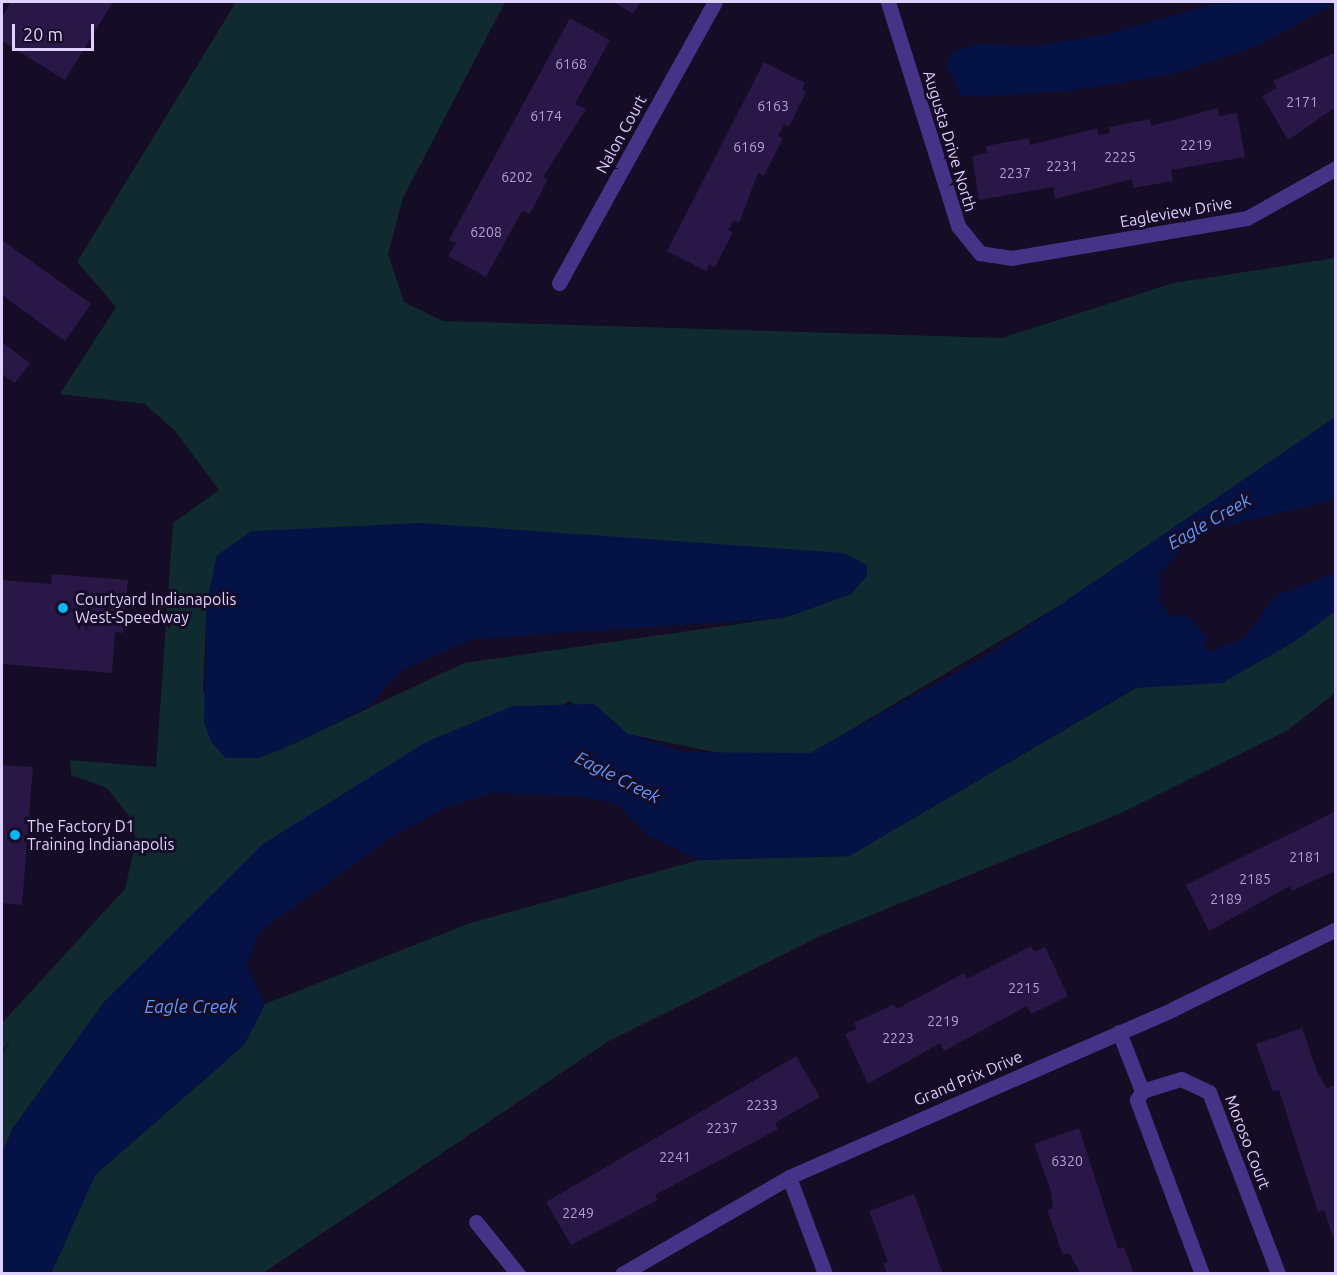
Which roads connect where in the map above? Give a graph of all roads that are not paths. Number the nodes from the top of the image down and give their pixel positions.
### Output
1 (715, 2) edge
2 (888, 2) edge
3 (1335, 168) edge
4 (1011, 258) joint
5 (559, 283) dead end
6 (1335, 929) edge
7 (1119, 1032) junction
8 (1142, 1091) junction
9 (789, 1177) junction
10 (476, 1222) dead end
11 (518, 1274) edge
12 (622, 1274) edge
13 (825, 1274) edge
14 (1202, 1274) edge
15 (1278, 1274) edge

1 - 5 street, Nalon Court
2 - 4 street, Augusta Drive North
3 - 4 street, Eagleview Drive
6 - 7 street, Grand Prix Drive
7 - 8 street
7 - 9 street, Grand Prix Drive
8 - 14 street
8 - 15 street, Moroso Court
9 - 12 street, Grand Prix Drive
9 - 13 street
10 - 11 street

